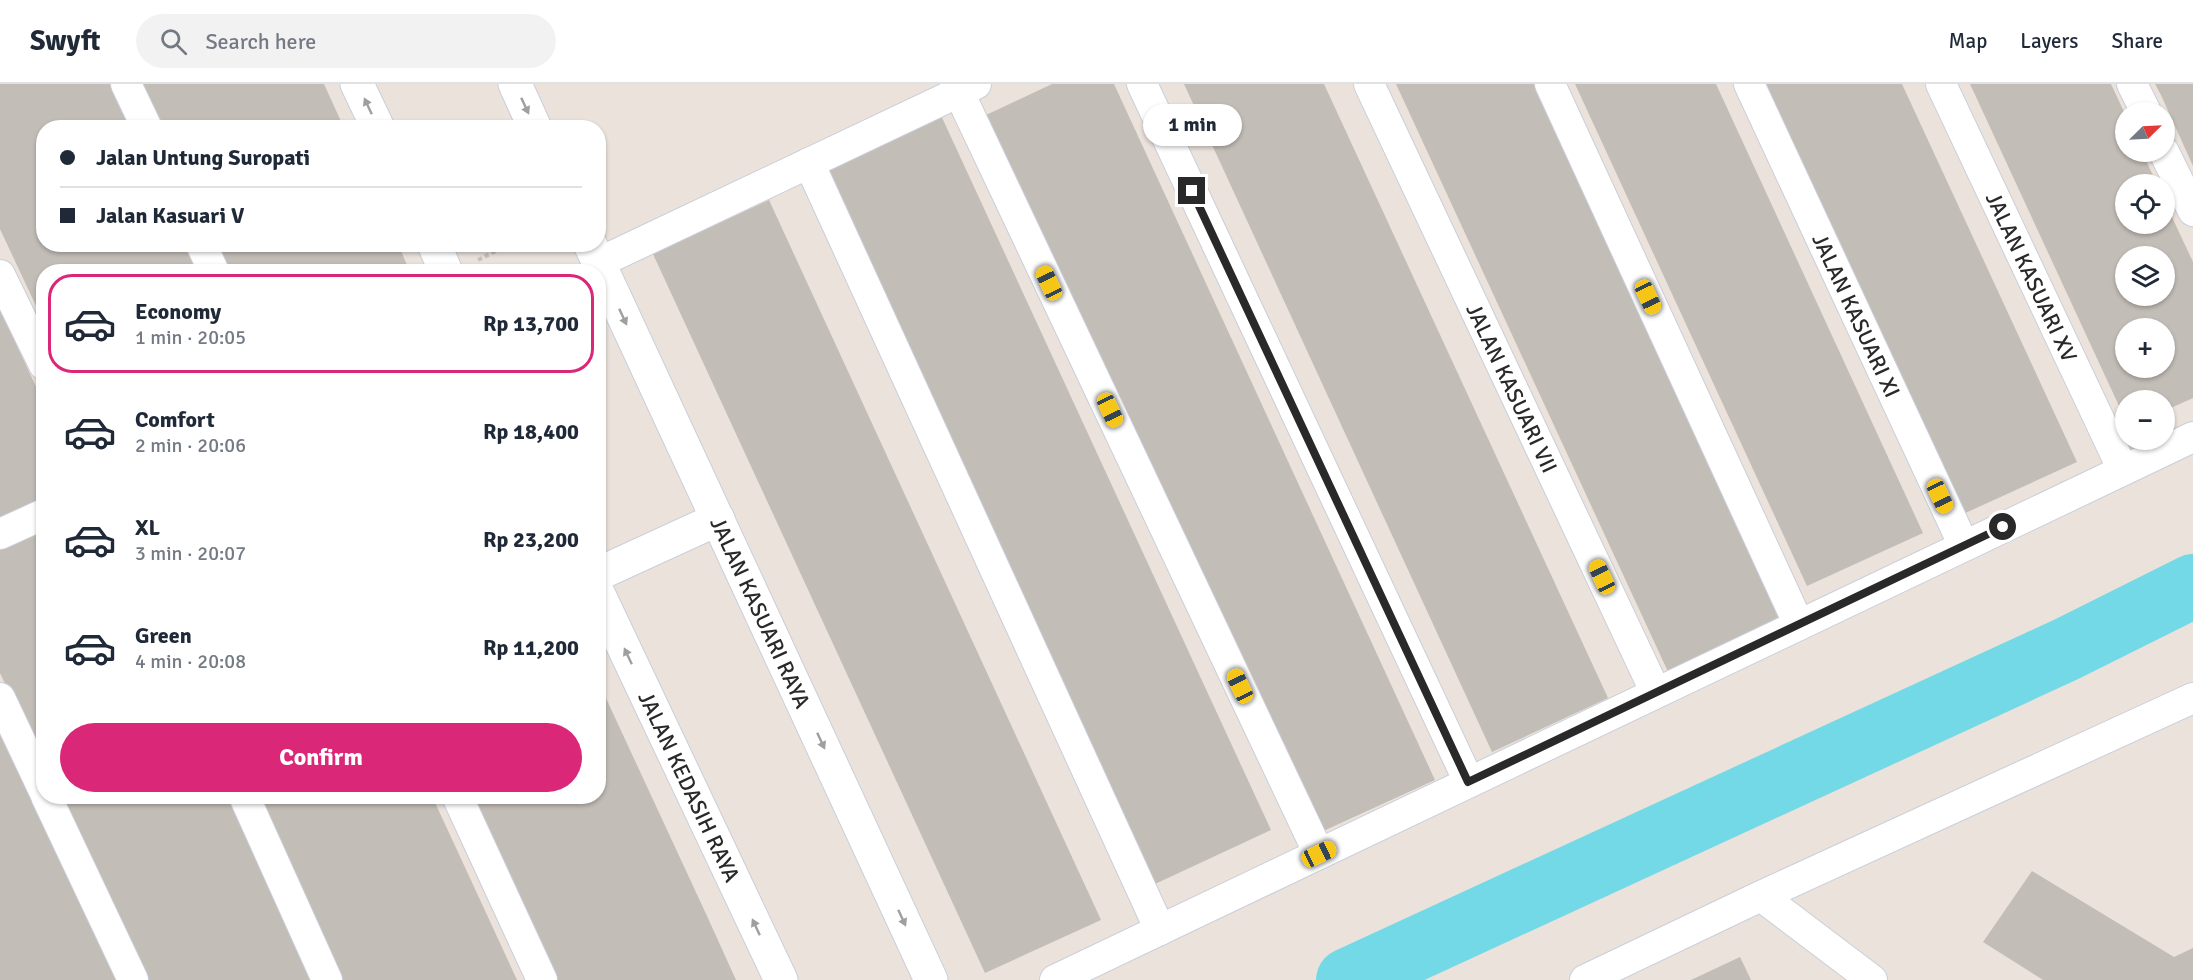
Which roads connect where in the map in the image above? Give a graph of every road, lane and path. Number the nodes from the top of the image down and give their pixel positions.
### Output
1 (126, 84) edge
2 (357, 84) edge
3 (515, 84) edge
4 (1142, 84) edge
5 (1369, 84) edge
6 (1550, 84) edge
7 (1749, 84) edge
8 (1941, 84) edge
9 (2132, 84) edge
10 (963, 87) edge
11 (2140, 102) edge
12 (143, 120) edge
13 (374, 120) edge
14 (531, 120) edge
15 (2169, 162) edge
16 (809, 163) junction
17 (2193, 211) edge
18 (606, 249) edge
19 (443, 252) edge
20 (492, 252) edge
21 (456, 264) edge
22 (466, 264) edge
23 (0, 275) edge
24 (606, 280) edge
25 (36, 349) edge
26 (2193, 437) edge
27 (2123, 470) junction
28 (36, 518) edge
29 (718, 519) junction
30 (0, 534) edge
31 (1964, 546) junction
32 (606, 570) edge
33 (606, 610) edge
34 (1799, 625) junction
35 (1656, 693) junction
36 (0, 698) edge
37 (2193, 698) edge
38 (36, 774) edge
39 (1468, 782) junction
40 (50, 804) edge
41 (248, 804) edge
42 (461, 804) edge
43 (1319, 854) junction
44 (1761, 896) junction
45 (1160, 930) junction
46 (133, 980) edge
47 (327, 980) edge
48 (542, 980) edge
49 (781, 980) edge
50 (931, 980) edge
51 (1055, 980) edge
52 (1585, 980) edge
53 (1872, 980) edge

1 - 12 street
13 -> 2 main road
3 -> 14 main road
4 - 39 street
5 - 35 street, JALAN KASUARI VII
6 - 34 street
7 - 31 street, JALAN KASUARI XI
8 - 27 street, JALAN KASUARI XV
9 - 11 street
10 - 16 street
10 - 43 street
15 - 17 street
16 - 18 street
16 - 45 street
19 - 21 main road
20 - 22 path
23 - 25 street
24 -> 29 main road, JALAN KASUARI RAYA
26 - 27 street
27 - 31 street
28 - 30 street
29 - 32 main road
29 -> 50 main road, JALAN KASUARI RAYA
31 - 34 street
49 -> 33 main road, JALAN KEDASIH RAYA
34 - 35 street
35 - 39 street
36 - 38 street
37 - 44 street
39 - 43 street
40 - 46 street
41 - 47 street
42 - 48 street
43 - 45 street
44 - 52 street
44 - 53 street
45 - 51 street

